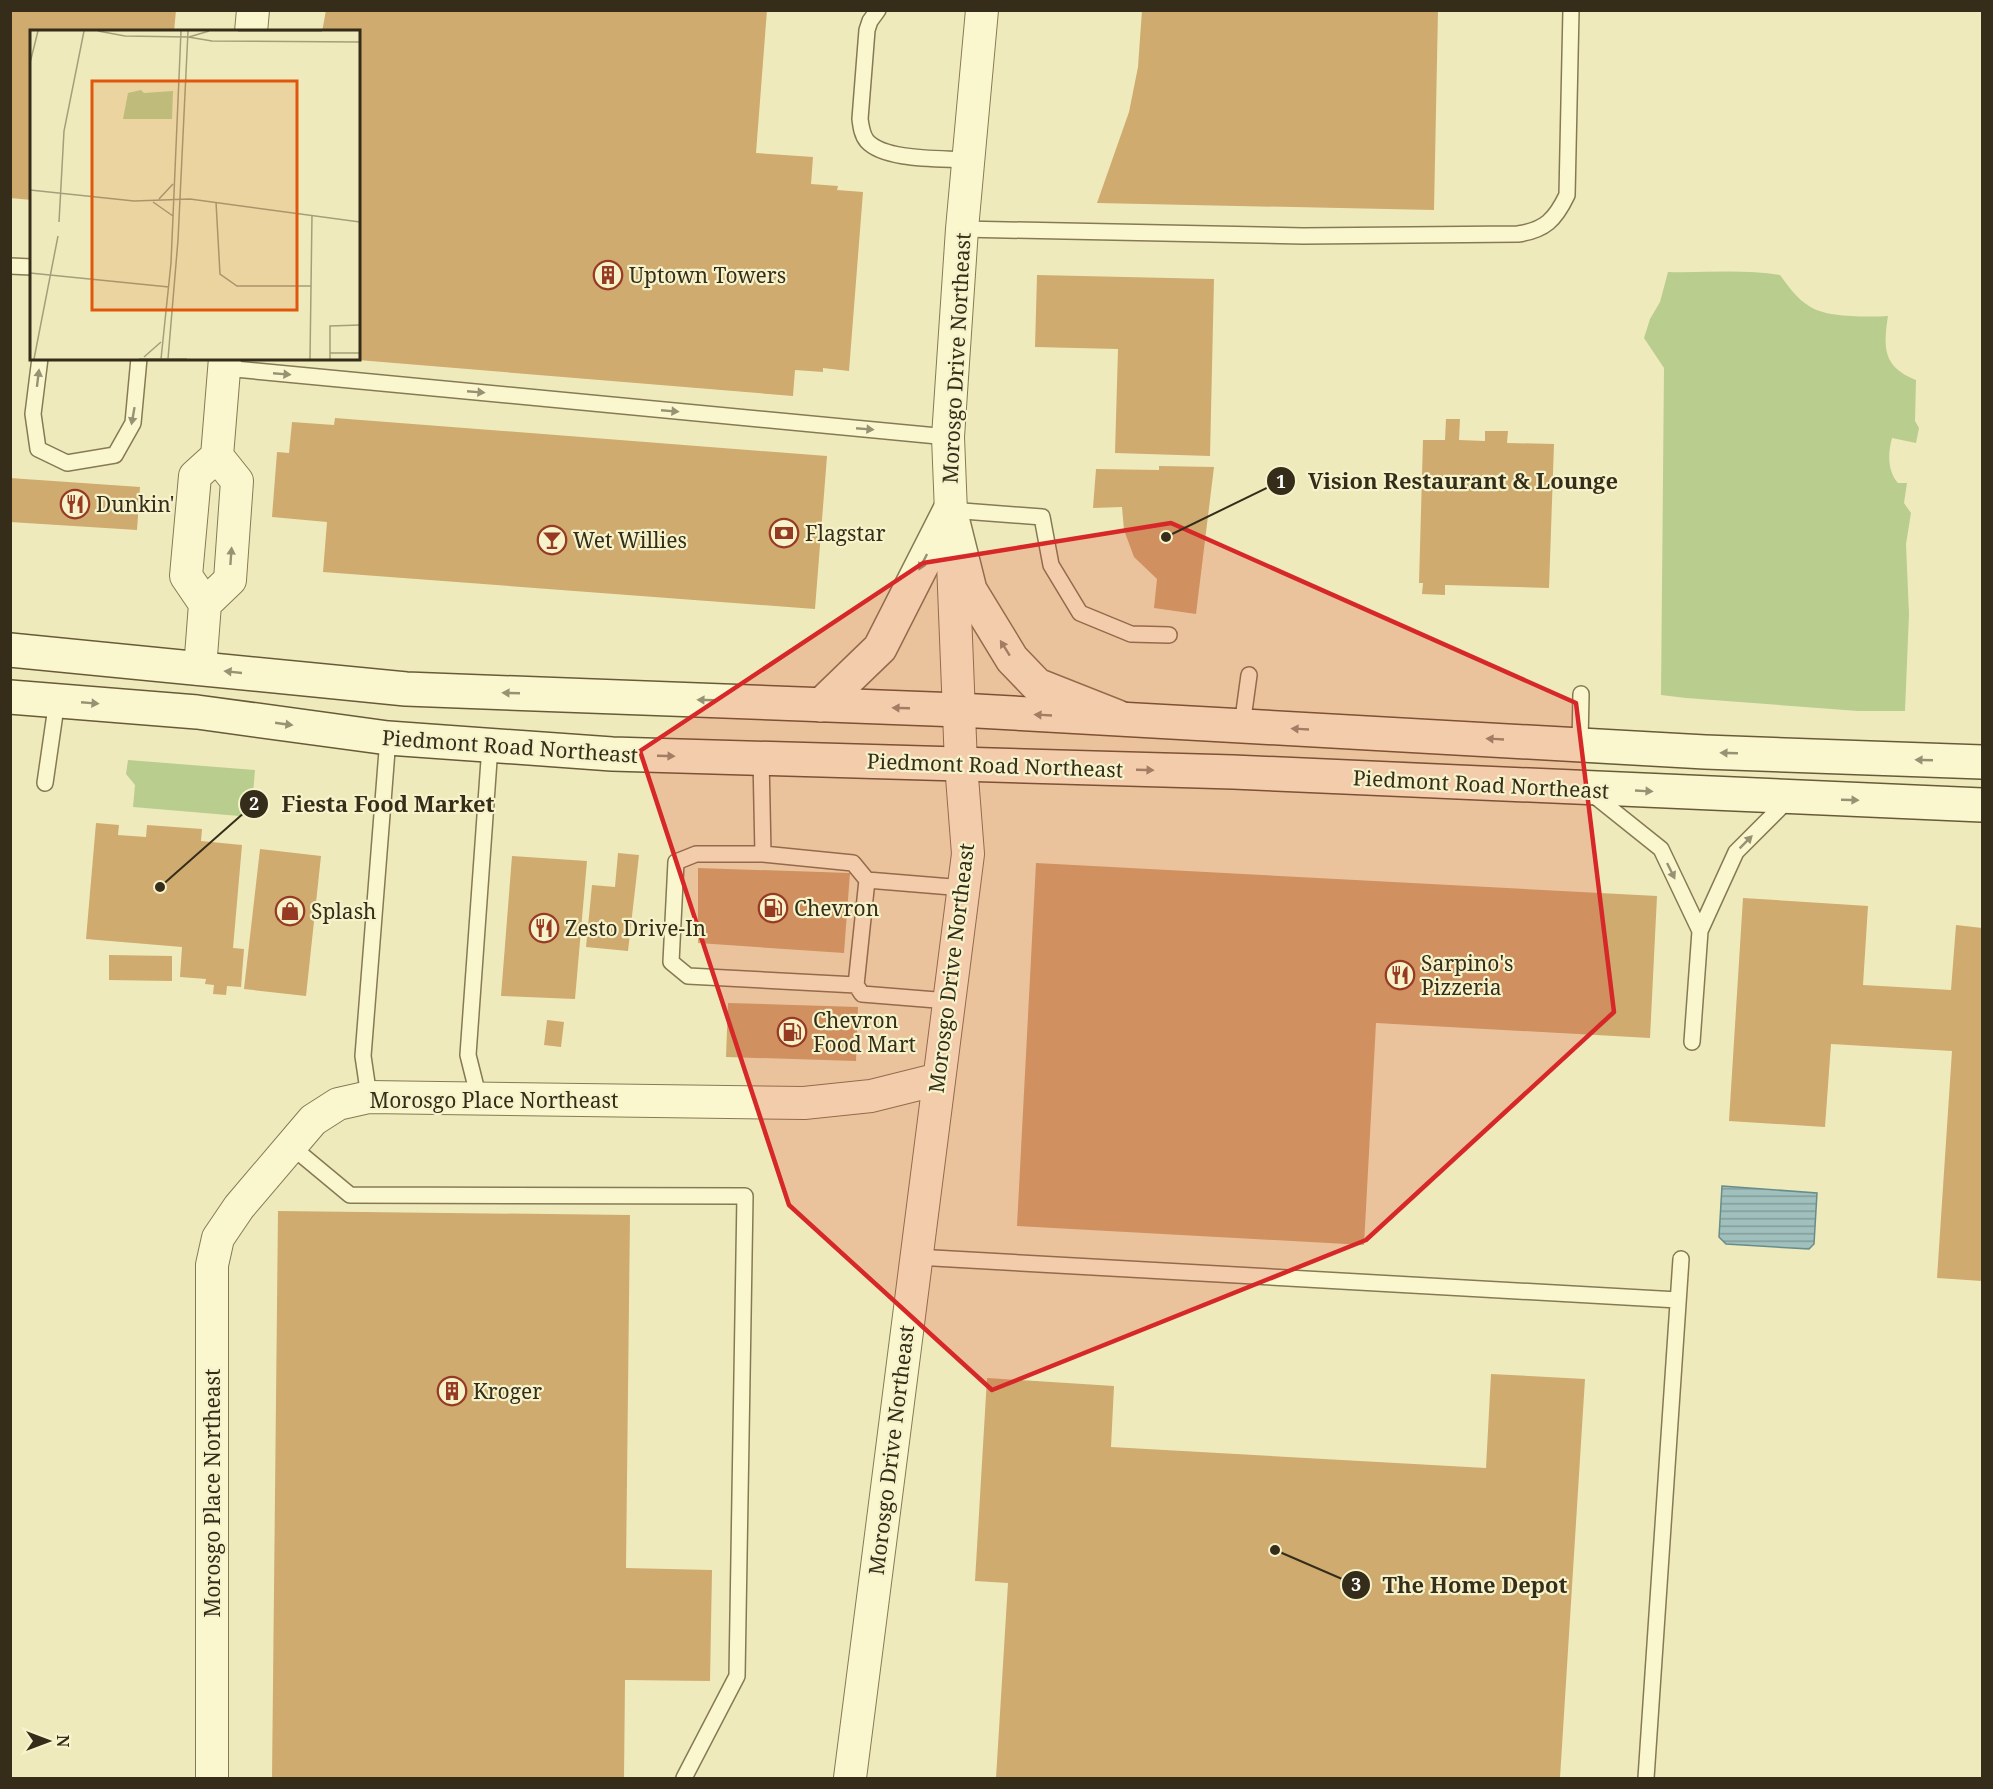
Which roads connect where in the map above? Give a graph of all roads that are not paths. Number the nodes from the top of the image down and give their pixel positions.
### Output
1 (253, 10) edge
2 (878, 10) edge
3 (982, 10) edge
4 (1571, 10) edge
5 (251, 30) edge
6 (968, 160) junction
7 (962, 230) junction
8 (10, 266) edge
9 (30, 267) edge
10 (40, 360) edge
11 (139, 360) edge
12 (224, 363) edge
13 (948, 437) junction
14 (217, 456) junction
15 (950, 510) junction
16 (205, 604) junction
17 (1169, 635) dead end
18 (10, 650) edge
19 (200, 669) junction
20 (1249, 675) dead end
21 (1581, 694) dead end
22 (10, 697) edge
23 (57, 700) junction
24 (821, 705) junction
25 (959, 710) junction
26 (1124, 719) junction
27 (1242, 726) junction
28 (388, 738) junction
29 (1580, 744) junction
30 (490, 746) junction
31 (761, 758) junction
32 (1983, 762) edge
33 (961, 764) junction
34 (45, 783) dead end
35 (1585, 788) junction
36 (1791, 797) junction
37 (1983, 805) edge
38 (763, 854) junction
39 (867, 880) junction
40 (964, 888) junction
41 (1700, 931) junction
42 (856, 985) junction
43 (949, 1001) junction
44 (1692, 1042) dead end
45 (939, 1079) junction
46 (369, 1097) junction
47 (479, 1099) junction
48 (291, 1146) junction
49 (916, 1257) junction
50 (1681, 1259) dead end
51 (1678, 1300) junction
52 (212, 1779) edge
53 (684, 1779) edge
54 (850, 1779) edge
55 (1646, 1779) edge

1 - 5 street
2 - 6 lane
3 - 6 street, Morosgo Drive Northeast
4 - 7 lane
6 - 7 street, Morosgo Drive Northeast
7 - 13 street, Morosgo Drive Northeast
8 - 9 lane
11 -> 10 lane
12 -> 13 lane
12 - 14 street
13 - 15 street, Morosgo Drive Northeast
14 - 16 street
16 -> 14 street
15 - 17 lane
15 -> 24 main road
15 - 25 street, Morosgo Drive Northeast
26 -> 15 main road
16 - 19 street
18 - 19 main road
24 -> 19 main road
20 - 27 lane
21 - 29 lane
22 - 23 main road, Piedmont Road Northeast
23 -> 28 main road, Piedmont Road Northeast
23 - 34 lane
25 -> 24 main road
26 -> 25 main road
25 - 33 street, Morosgo Drive Northeast
26 - 27 main road
29 -> 27 main road
28 - 30 main road, Piedmont Road Northeast
28 - 46 lane
32 -> 29 main road
30 -> 31 main road, Piedmont Road Northeast
30 - 47 lane
31 - 33 main road, Piedmont Road Northeast
31 - 38 lane
33 -> 35 main road, Piedmont Road Northeast
33 - 40 street, Morosgo Drive Northeast
35 -> 36 main road, Piedmont Road Northeast
35 -> 41 lane
36 -> 37 main road, Piedmont Road Northeast
41 -> 36 lane
38 - 39 lane
38 - 42 lane
39 - 40 lane
39 - 42 lane
40 - 43 street, Morosgo Drive Northeast
41 - 44 lane
42 - 43 lane
43 - 45 street, Morosgo Drive Northeast
45 - 47 street, Morosgo Place Northeast
45 - 49 street, Morosgo Drive Northeast
46 - 47 street, Morosgo Place Northeast
46 - 48 street, Morosgo Place Northeast
48 - 52 street, Morosgo Place Northeast
48 - 53 lane
49 - 51 lane
49 - 54 street, Morosgo Drive Northeast
50 - 51 lane
51 - 55 lane

